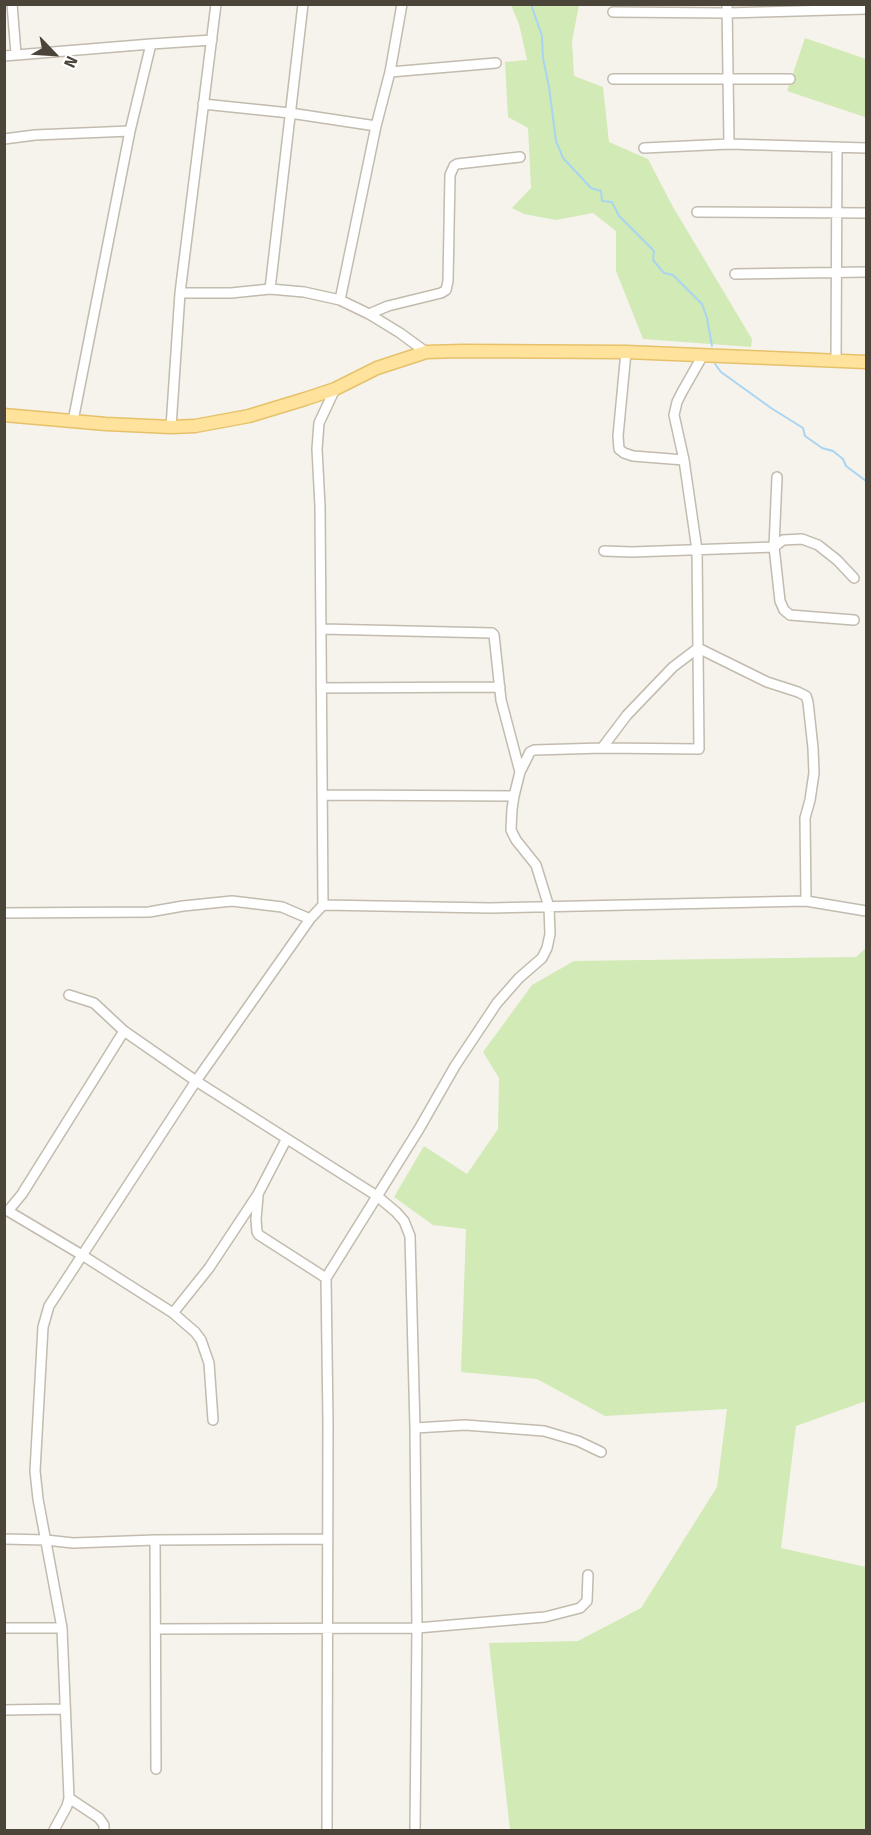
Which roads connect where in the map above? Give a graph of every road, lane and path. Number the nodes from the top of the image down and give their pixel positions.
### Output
1 (12, 4) edge
2 (216, 4) edge
3 (303, 4) edge
4 (402, 4) edge
5 (727, 9) edge
6 (867, 9) edge
7 (613, 12) dead end
8 (212, 40) junction
9 (151, 44) junction
10 (16, 54) junction
11 (4, 56) edge
12 (496, 63) dead end
13 (390, 72) junction
14 (613, 79) dead end
15 (790, 79) dead end
16 (727, 80) junction
17 (203, 104) junction
18 (290, 113) junction
19 (376, 126) junction
20 (130, 131) junction
21 (4, 139) edge
22 (729, 144) junction
23 (644, 148) dead end
24 (837, 148) junction
25 (867, 148) edge
26 (520, 157) dead end
27 (697, 212) dead end
28 (836, 213) junction
29 (867, 213) edge
30 (836, 272) junction
31 (867, 272) edge
32 (735, 274) dead end
33 (270, 289) junction
34 (180, 292) junction
35 (340, 300) junction
36 (369, 314) junction
37 (426, 352) junction
38 (626, 352) junction
39 (703, 355) junction
40 (836, 361) junction
41 (867, 362) edge
42 (335, 389) junction
43 (4, 415) edge
44 (73, 422) junction
45 (171, 427) junction
46 (684, 460) junction
47 (777, 477) dead end
48 (774, 547) junction
49 (697, 550) junction
50 (604, 551) dead end
51 (854, 578) dead end
52 (854, 620) dead end
53 (322, 629) junction
54 (698, 648) junction
55 (500, 687) junction
56 (321, 688) junction
57 (602, 748) junction
58 (520, 772) junction
59 (324, 795) junction
60 (514, 796) junction
61 (806, 901) junction
62 (323, 905) junction
63 (549, 907) junction
64 (867, 910) edge
65 (4, 913) edge
66 (310, 919) junction
67 (69, 995) dead end
68 (124, 1031) junction
69 (196, 1081) junction
70 (286, 1140) junction
71 (258, 1194) junction
72 (377, 1196) junction
73 (6, 1214) edge
74 (82, 1255) junction
75 (326, 1278) junction
76 (173, 1313) junction
77 (213, 1420) dead end
78 (415, 1428) junction
79 (601, 1452) dead end
80 (4, 1539) edge
81 (328, 1539) junction
82 (46, 1540) junction
83 (155, 1540) junction
84 (588, 1575) dead end
85 (4, 1628) edge
86 (62, 1628) junction
87 (327, 1628) junction
88 (417, 1628) junction
89 (156, 1629) junction
90 (64, 1709) junction
91 (4, 1710) edge
92 (156, 1769) dead end
93 (69, 1798) junction
94 (54, 1830) edge
95 (104, 1830) edge
96 (327, 1830) edge
97 (415, 1830) edge

1 - 10 street
2 - 8 street
3 - 18 street
4 - 13 street
5 - 6 street
5 - 7 street
5 - 16 street
8 - 9 street
8 - 17 street
9 - 10 street
9 - 20 street
10 - 11 street
12 - 13 street
13 - 19 street
14 - 16 street
15 - 16 street
16 - 22 street
17 - 18 street
17 - 34 street
18 - 19 street
18 - 33 street
19 - 35 street
20 - 21 street
20 - 44 street
22 - 23 street
22 - 24 street
24 - 25 street
24 - 28 street
26 - 36 street
27 - 28 street
28 - 29 street
28 - 30 street
30 - 31 street
30 - 32 street
30 - 40 street
33 - 34 street
33 - 35 street
34 - 45 street
35 - 36 street
36 - 37 street
37 - 38 main road
37 - 42 main road
38 - 39 main road
38 - 46 street
39 - 40 main road
39 - 46 street
40 - 41 main road
42 - 45 main road
42 - 53 street
43 - 44 main road
44 - 45 main road
46 - 49 street
47 - 48 street
48 - 49 street
48 - 51 street
48 - 52 street
49 - 50 street
49 - 54 street
53 - 55 street
53 - 56 street
54 - 57 street
54 - 57 street
54 - 61 street
55 - 56 street
55 - 58 street
56 - 59 street
57 - 58 street
58 - 60 street
59 - 60 street
59 - 62 street
60 - 63 street
61 - 63 street
61 - 64 street
62 - 63 street
62 - 66 street
63 - 72 street
65 - 66 street
66 - 69 street
67 - 68 street
68 - 69 street
68 - 73 street
69 - 70 street
69 - 74 street
70 - 71 street
70 - 72 street
71 - 75 street
71 - 76 street
72 - 75 street
72 - 78 street
73 - 74 street
74 - 76 street
74 - 82 street
75 - 81 street
76 - 77 street
78 - 79 street
78 - 88 street
80 - 82 street
81 - 83 street
81 - 87 street
82 - 83 street
82 - 86 street
83 - 89 street
84 - 88 street
85 - 86 street
86 - 90 street
87 - 88 street
87 - 89 street
87 - 96 street
88 - 97 street
89 - 92 street
90 - 91 street
90 - 93 street
93 - 94 street
93 - 95 street

